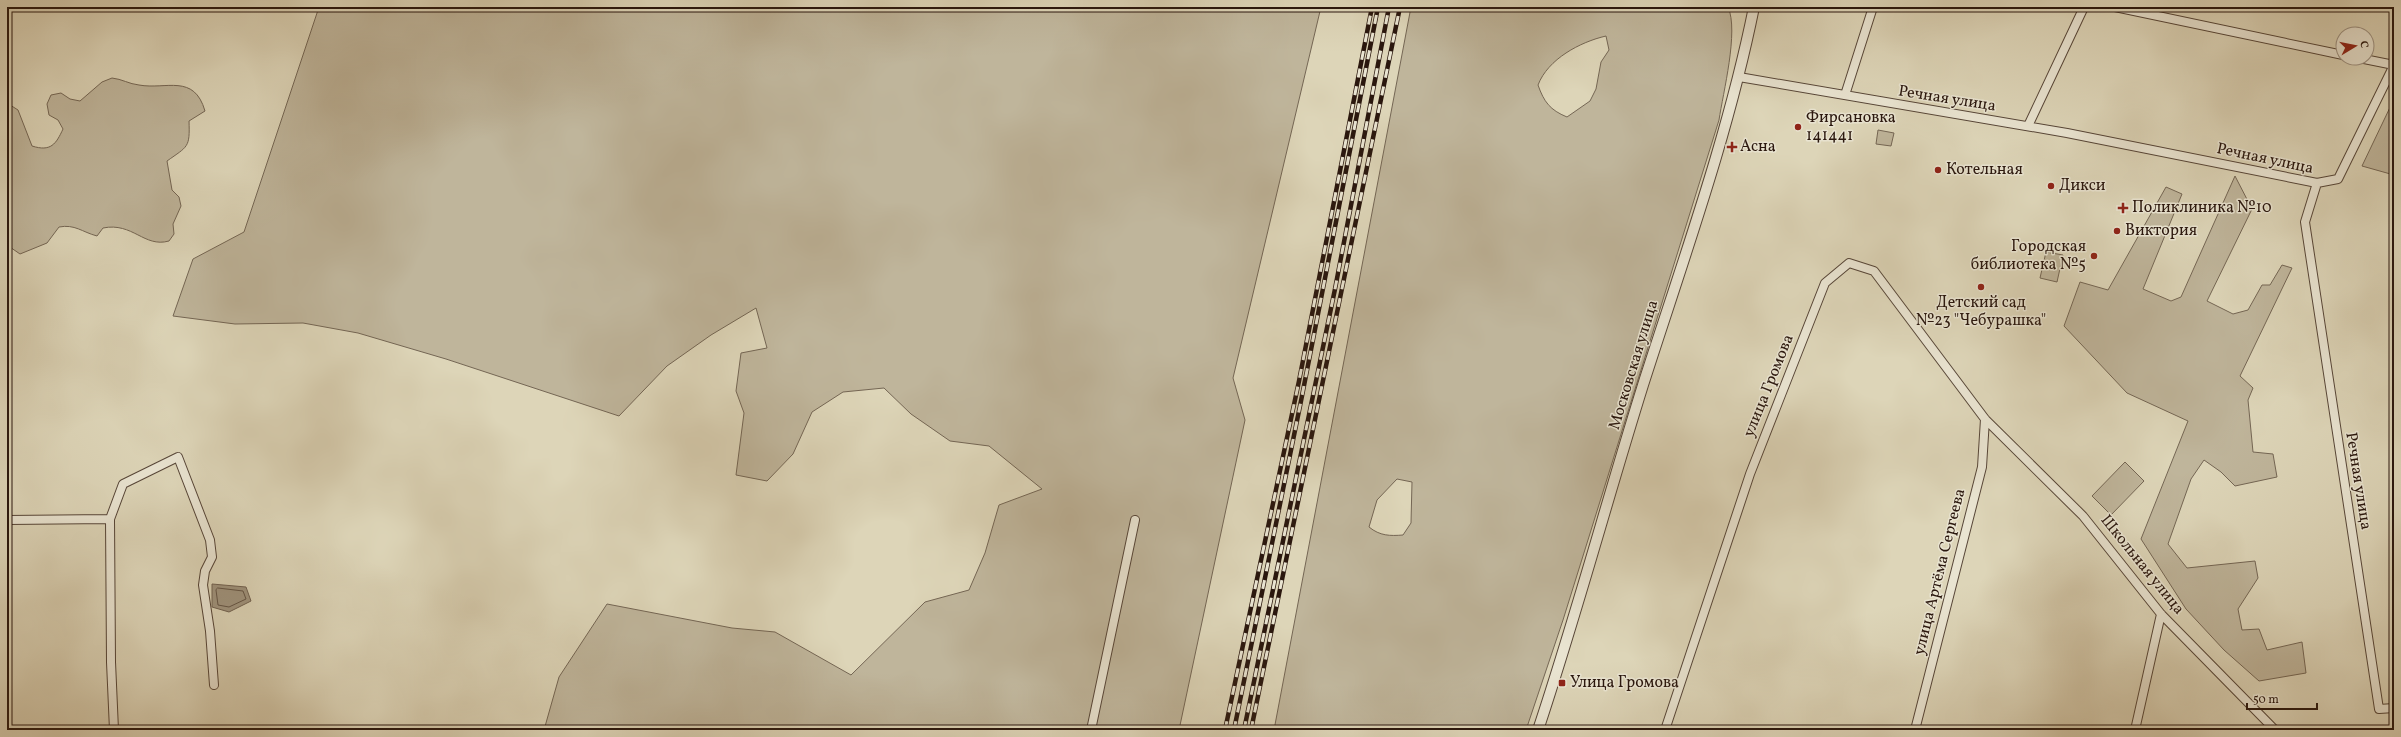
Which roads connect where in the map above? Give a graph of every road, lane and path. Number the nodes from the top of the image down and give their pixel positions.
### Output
1 (1754, 7) edge
2 (1873, 7) edge
3 (2084, 7) edge
4 (2115, 7) edge
5 (2335, 53) edge
6 (2375, 61) edge
7 (2394, 65) edge
8 (1739, 77) junction
9 (1845, 95) junction
10 (2028, 126) junction
11 (2317, 183) junction
12 (1985, 419) junction
13 (110, 519) junction
14 (7, 520) edge
15 (1135, 520) dead end
16 (2161, 614) junction
17 (214, 685) dead end
18 (2394, 708) edge
19 (114, 730) edge
20 (1091, 730) edge
21 (1538, 730) edge
22 (1666, 730) edge
23 (1915, 730) edge
24 (2135, 730) edge
25 (2275, 730) edge

1 - 8 street, Московская улица
2 - 9 street
3 - 10 street
4 - 5 street
6 - 7 street
7 - 11 street
8 - 9 street, Речная улица
8 - 21 street, Московская улица
9 - 10 street, Речная улица
10 - 11 street, Речная улица
11 - 18 street, Речная улица
12 - 16 street, Школьная улица
12 - 22 street, улица Громова
12 - 23 street, улица Артёма Сергеева
13 - 14 street
13 - 17 street
13 - 19 street
15 - 20 street
16 - 24 street
16 - 25 street, Школьная улица

